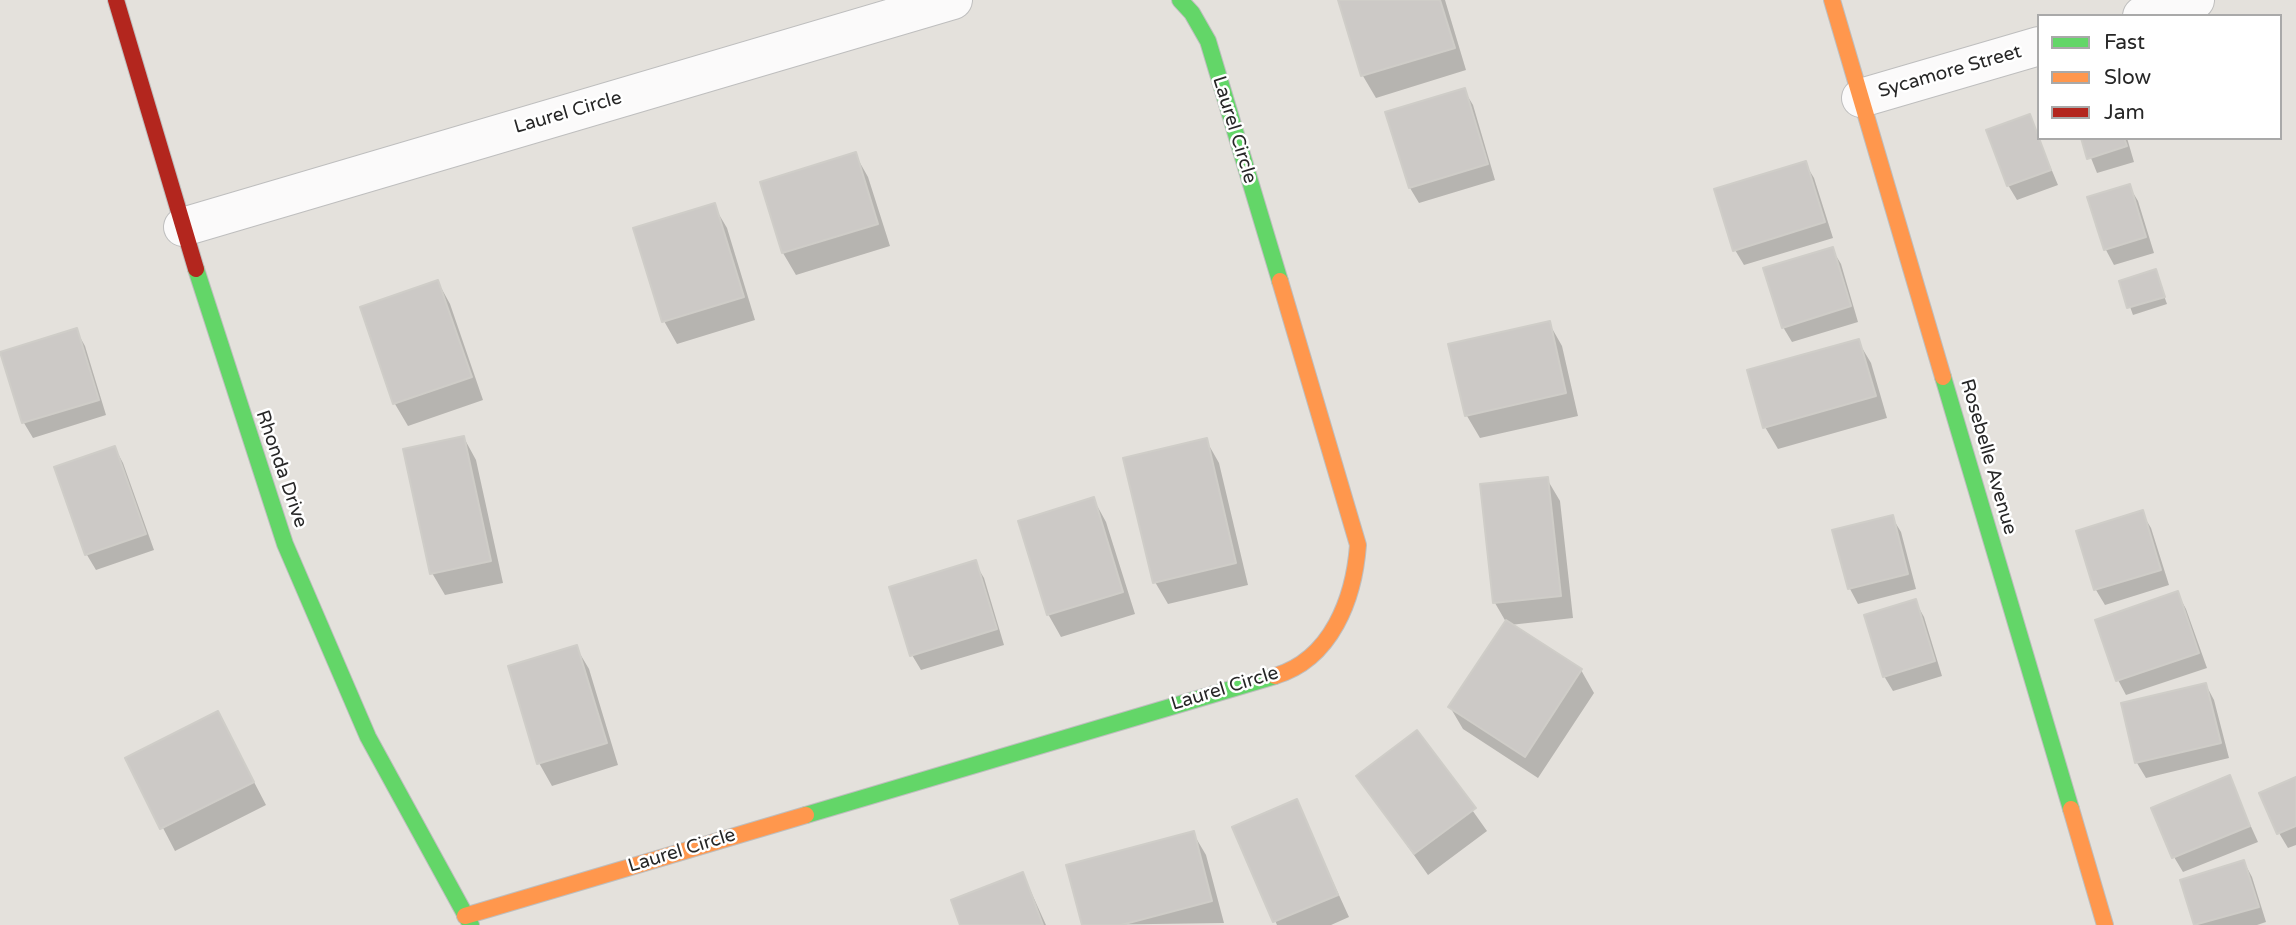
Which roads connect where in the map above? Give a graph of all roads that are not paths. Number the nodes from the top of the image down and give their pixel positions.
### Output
1 (116, 0) edge
2 (953, 0) edge
3 (1180, 0) edge
4 (1832, 0) edge
5 (2195, 0) edge
6 (2149, 14) edge
7 (2037, 47) edge
8 (1861, 98) junction
9 (183, 227) junction
10 (468, 920) edge
11 (2105, 925) edge

1 - 9 street, Rhonda Drive
2 - 9 street, Laurel Circle
3 - 10 street, Laurel Circle
4 - 8 street, Rosebelle Avenue
5 - 6 street
7 - 8 street, Sycamore Street
8 - 11 street, Rosebelle Avenue
9 - 10 street, Rhonda Drive

